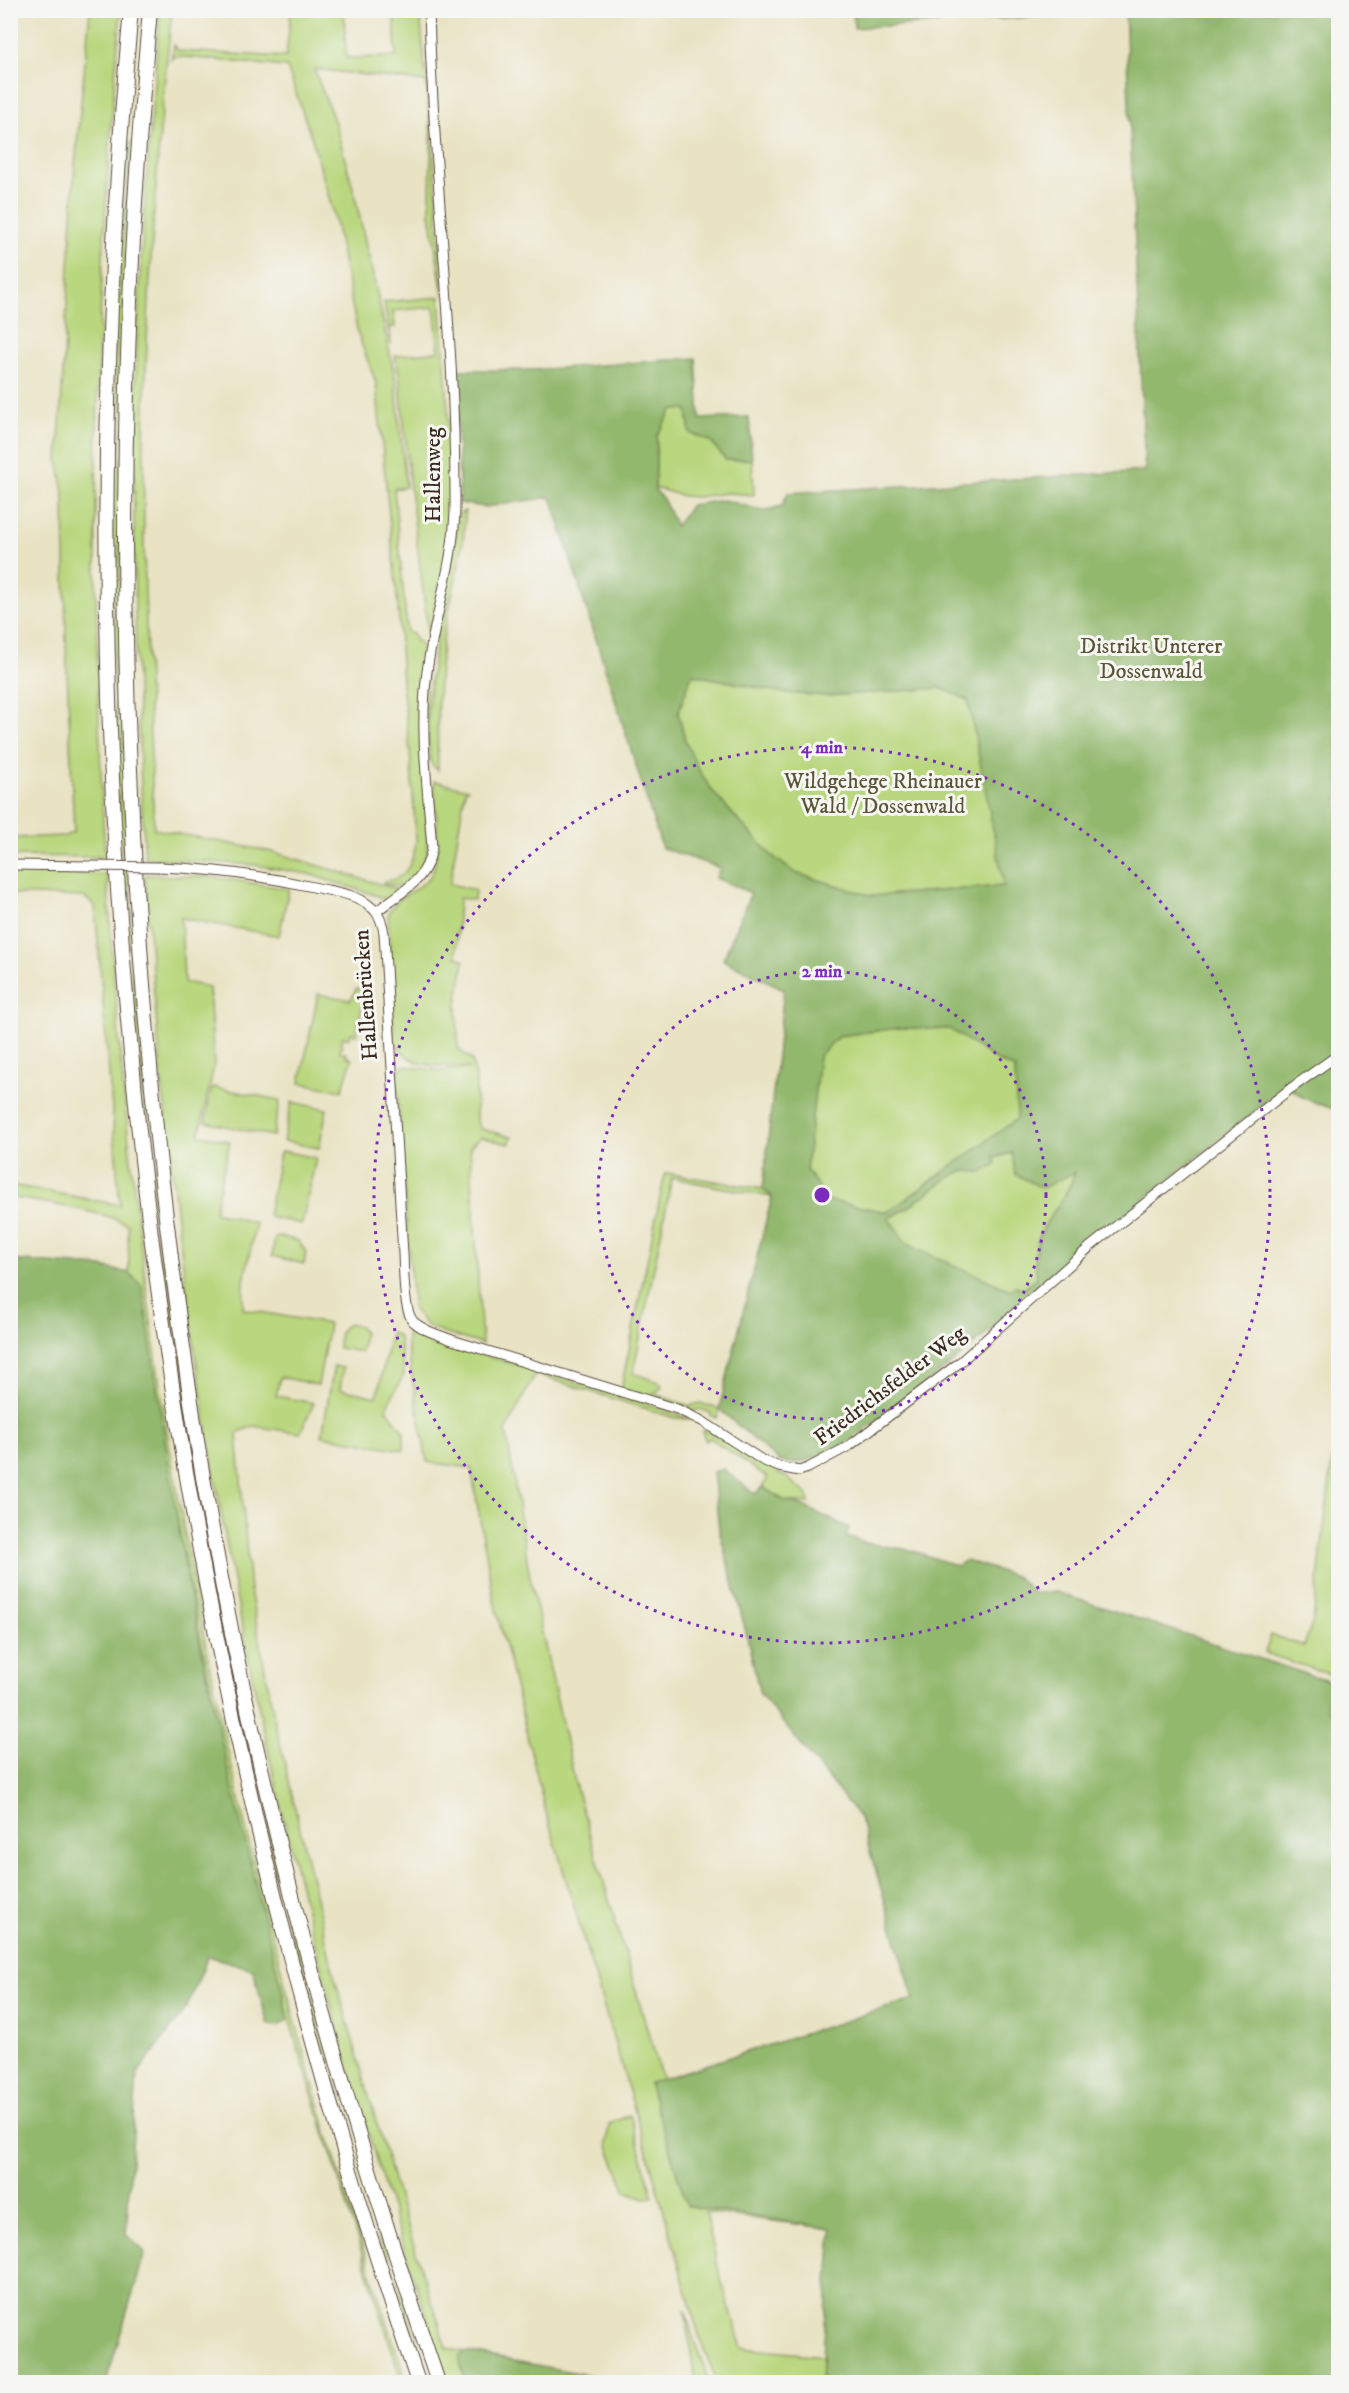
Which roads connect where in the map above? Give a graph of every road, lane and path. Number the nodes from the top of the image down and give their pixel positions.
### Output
1 (131, 10) edge
2 (150, 10) edge
3 (429, 10) edge
4 (10, 865) edge
5 (376, 912) junction
6 (1338, 1055) edge
7 (407, 1305) joint
8 (418, 2382) edge
9 (438, 2382) edge

1 - 8 highway
2 - 9 highway
3 - 5 street, Hallenweg
4 - 5 street, Hallenbrücken, bridge
5 - 7 street, Hallenbrücken
6 - 7 street, Friedrichsfelder Weg

